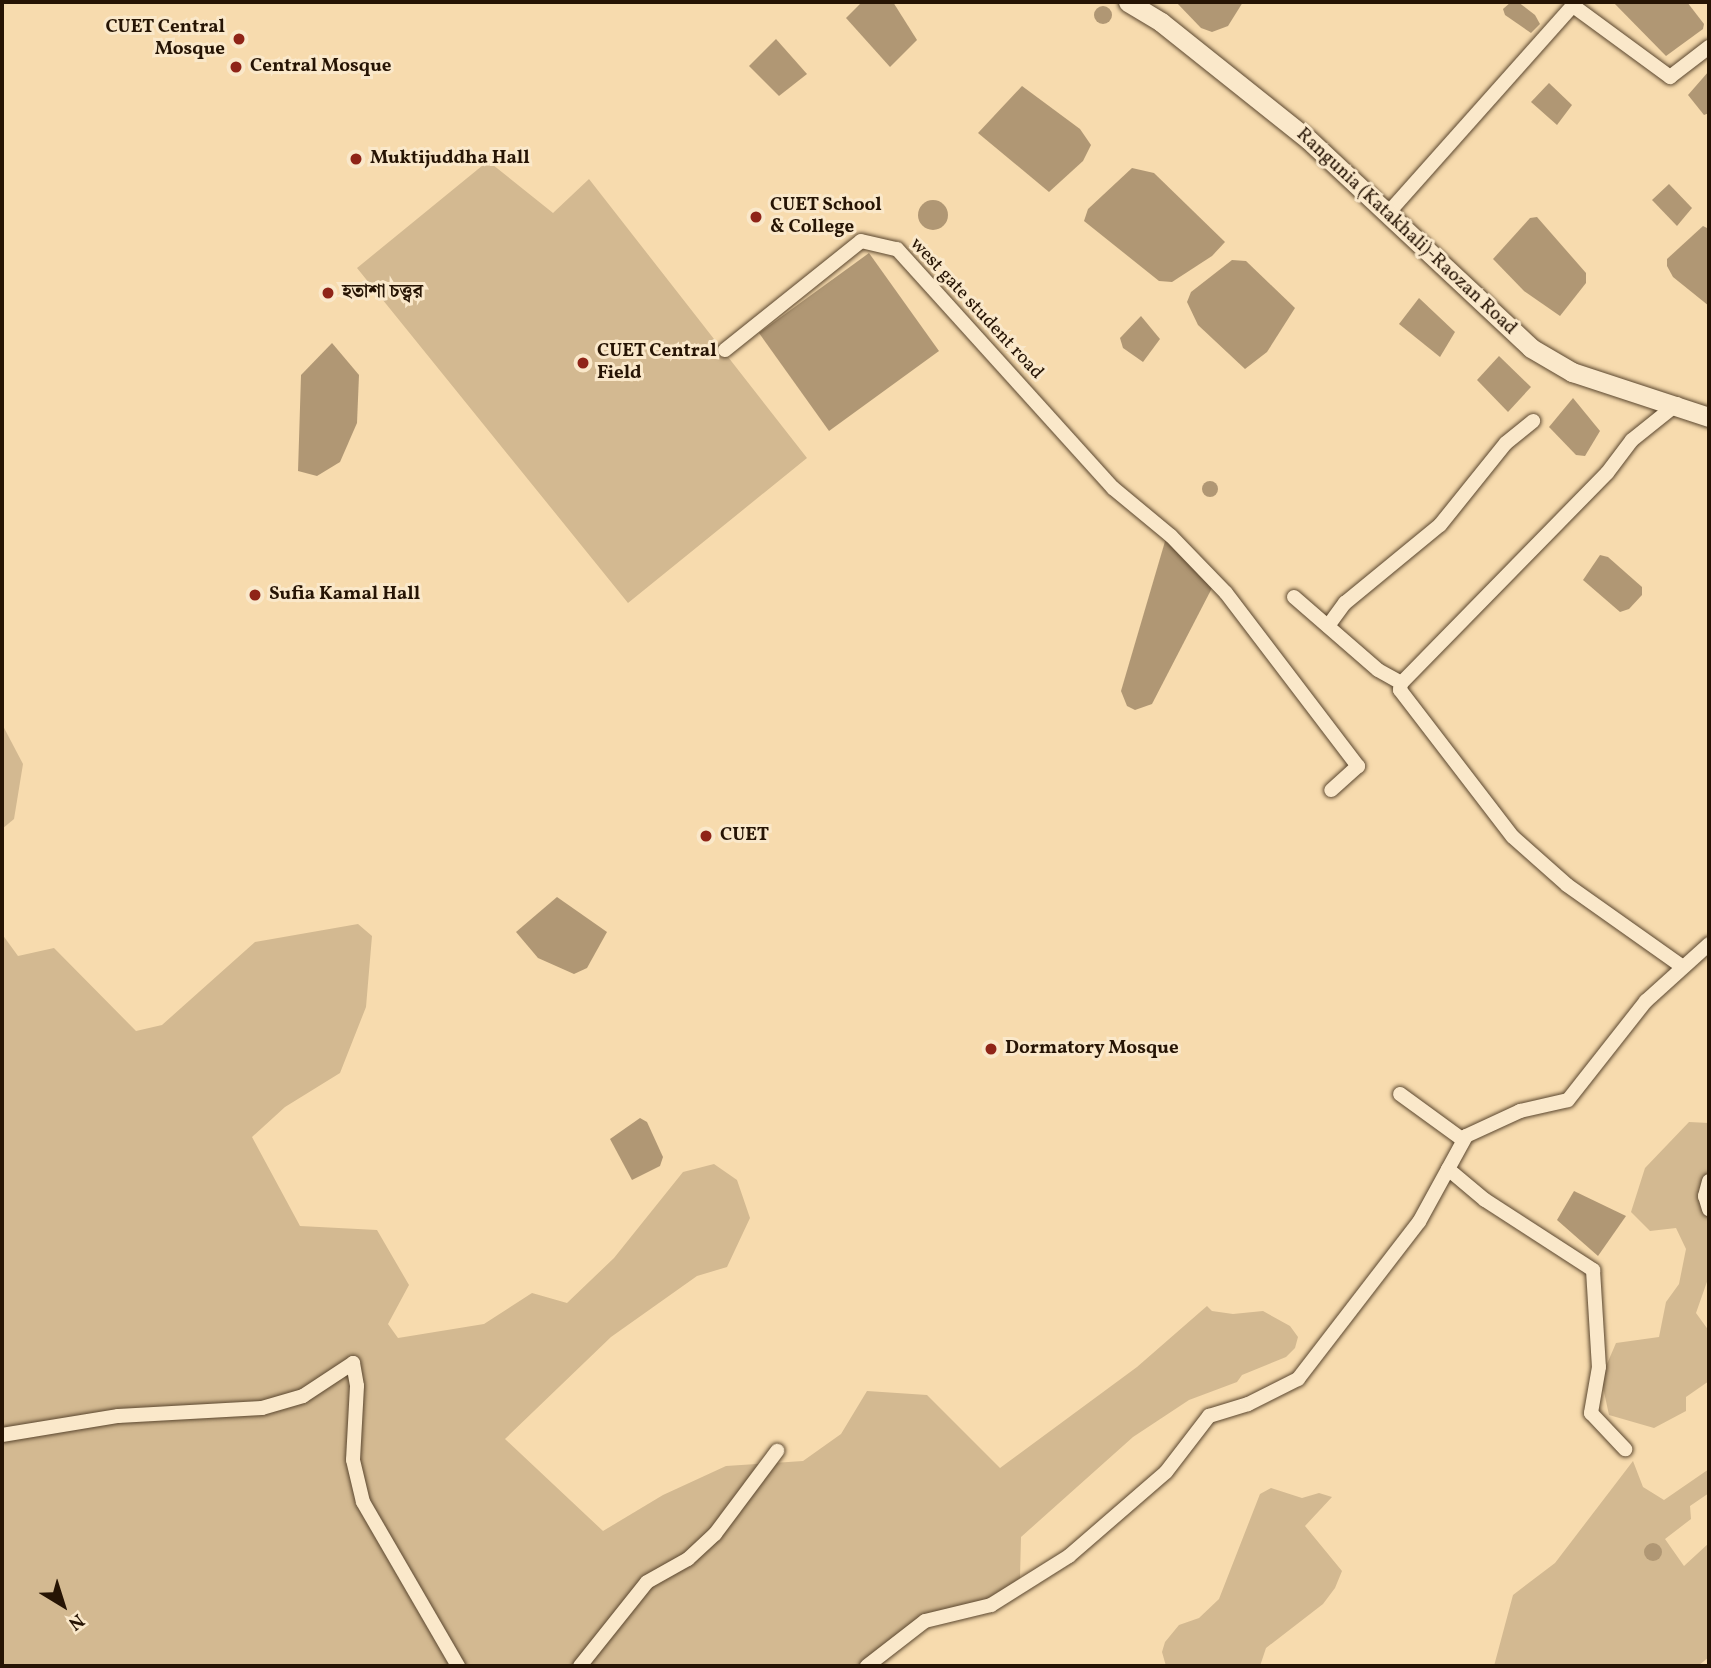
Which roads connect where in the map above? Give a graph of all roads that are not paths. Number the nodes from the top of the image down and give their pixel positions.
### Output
1 (1128, 2) edge
2 (1574, 4) edge
3 (1709, 47) edge
4 (1388, 212) junction
5 (724, 350) dead end
6 (1678, 404) junction
7 (1709, 417) edge
8 (1533, 421) dead end
9 (1294, 597) dead end
10 (1328, 626) junction
11 (1401, 683) junction
12 (1331, 790) dead end
13 (1709, 944) edge
14 (1683, 967) junction
15 (1400, 1094) dead end
16 (1463, 1140) junction
17 (1448, 1170) junction
18 (1709, 1181) edge
19 (1709, 1209) edge
20 (2, 1434) edge
21 (1625, 1449) dead end
22 (777, 1451) dead end
23 (457, 1666) edge
24 (580, 1666) edge
25 (867, 1666) edge

1 - 4 main road, Rangunia (Katakhali)-Raozan Road
2 - 3 street
2 - 4 street
4 - 6 main road, Rangunia (Katakhali)-Raozan Road
5 - 12 street, west gate student road
6 - 7 main road, Rangunia (Katakhali)-Raozan Road
6 - 11 street
8 - 10 street
9 - 10 street
10 - 11 street
11 - 14 street
13 - 14 street
14 - 16 street
15 - 16 street
16 - 17 street
17 - 21 street
17 - 25 street
18 - 19 street
20 - 23 street
22 - 24 street

